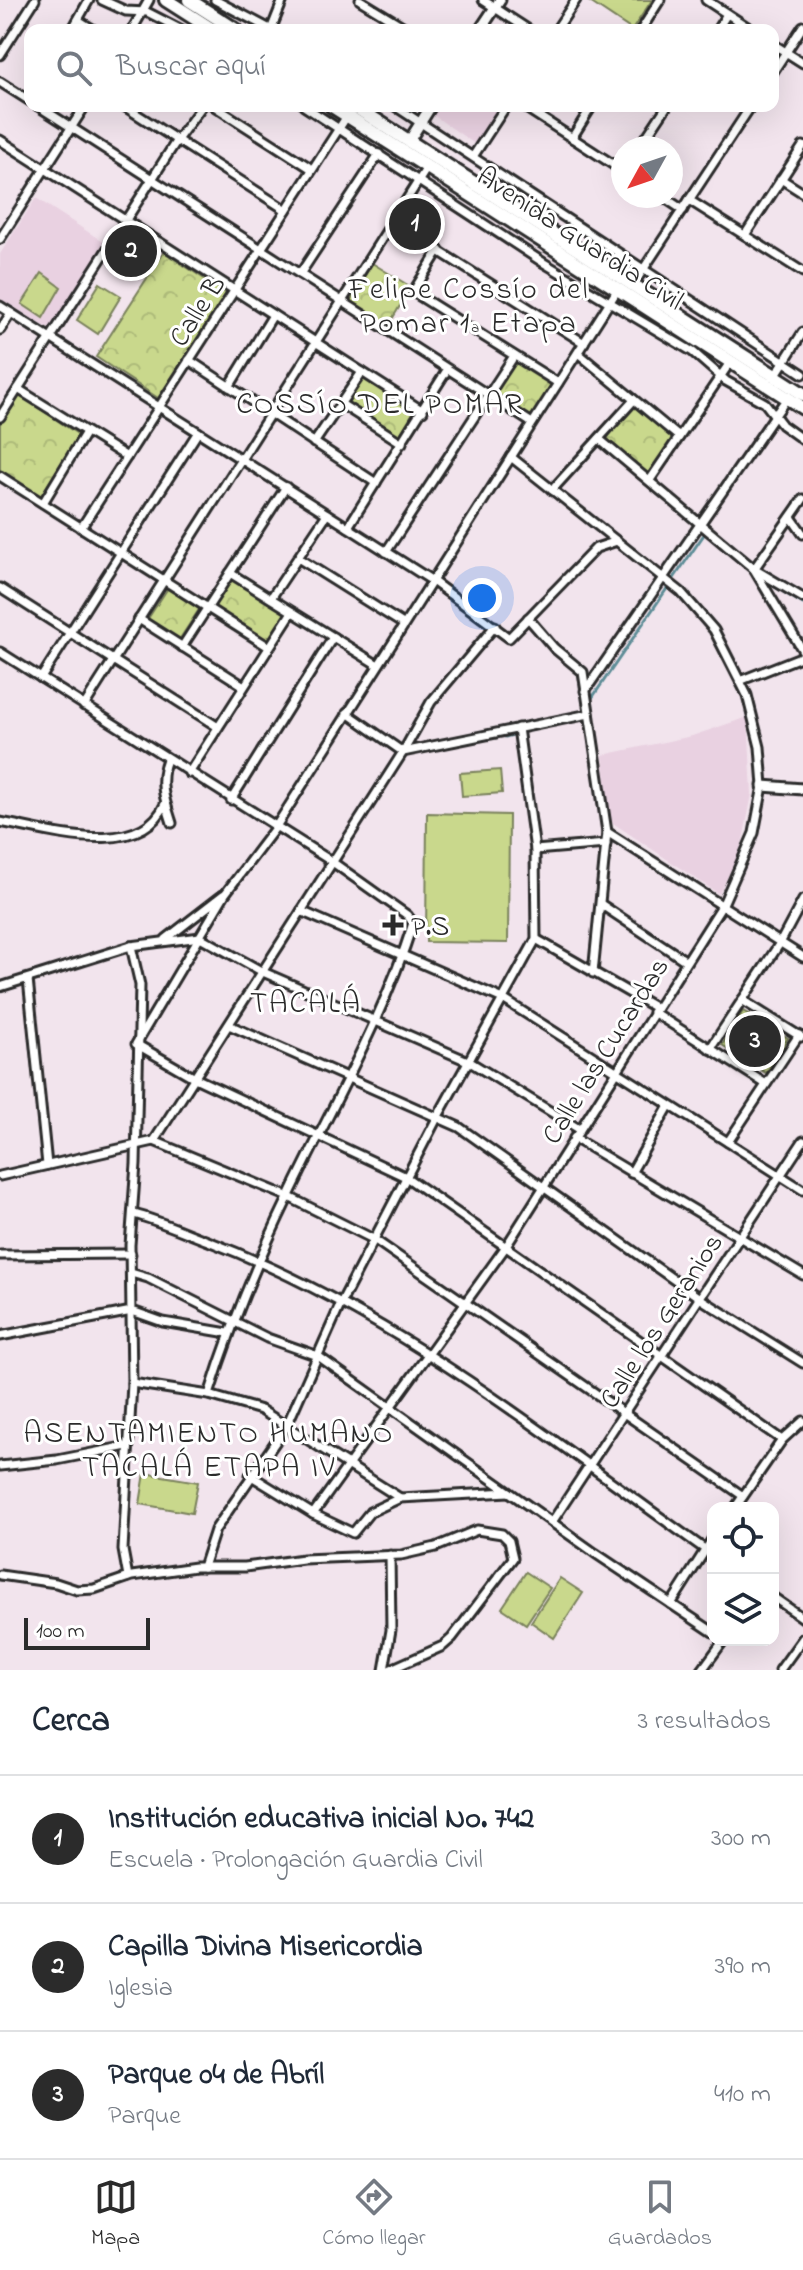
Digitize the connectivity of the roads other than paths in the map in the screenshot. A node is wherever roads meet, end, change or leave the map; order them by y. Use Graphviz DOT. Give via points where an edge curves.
graph roads {
  1 [pos="35,0"];
  2 [pos="89,0"];
  3 [pos="102,0"];
  4 [pos="149,0"];
  5 [pos="166,0"];
  6 [pos="189,0"];
  7 [pos="215,0"];
  8 [pos="283,0"];
  9 [pos="360,0"];
  10 [pos="483,0"];
  11 [pos="576,0"];
  12 [pos="660,0"];
  13 [pos="706,0"];
  14 [pos="497,4"];
  15 [pos="143,11"];
  16 [pos="727,14"];
  17 [pos="78,20"];
  18 [pos="76,24"];
  19 [pos="84,24"];
  20 [pos="135,24"];
  21 [pos="170,24"];
  22 [pos="204,24"];
  23 [pos="227,24"];
  24 [pos="261,24"];
  25 [pos="274,24"];
  26 [pos="399,24"];
  27 [pos="484,24"];
  28 [pos="522,24"];
  29 [pos="560,24"];
  30 [pos="645,24"];
  31 [pos="721,24"];
  32 [pos="743,24"];
  33 [pos="803,26"];
  34 [pos="779,48"];
  35 [pos="786,52"];
  36 [pos="0,55"];
  37 [pos="779,63"];
  38 [pos="803,63"];
  39 [pos="0,82"];
  40 [pos="24,95"];
  41 [pos="47,112"];
  42 [pos="81,112"];
  43 [pos="133,112"];
  44 [pos="198,112"];
  45 [pos="223,112"];
  46 [pos="314,112"];
  47 [pos="350,112"];
  48 [pos="353,112"];
  49 [pos="353,112"];
  50 [pos="405,112"];
  51 [pos="427,112"];
  52 [pos="502,112"];
  53 [pos="532,112"];
  54 [pos="588,112"];
  55 [pos="663,112"];
  56 [pos="747,112"];
  57 [pos="421,122"];
  58 [pos="71,127"];
  59 [pos="339,128"];
  60 [pos="647,136"];
  61 [pos="572,138"];
  62 [pos="0,140"];
  63 [pos="177,140"];
  64 [pos="409,141"];
  65 [pos="803,146"];
  66 [pos="379,154"];
  67 [pos="474,155"];
  68 [pos="430,162"];
  69 [pos="611,163"];
  70 [pos="45,168"];
  71 [pos="312,169"];
  72 [pos="152,179"];
  73 [pos="781,179"];
  74 [pos="419,180"];
  75 [pos="803,193"];
  76 [pos="689,200"];
  77 [pos="680,208"];
  78 [pos="286,210"];
  79 [pos="683,210"];
  80 [pos="126,220"];
  81 [pos="393,222"];
  82 [pos="745,235"];
  83 [pos="0,239"];
  84 [pos="262,249"];
  85 [pos="439,250"];
  86 [pos="643,270"];
  87 [pos="803,272"];
  88 [pos="300,274"];
  89 [pos="633,285"];
  90 [pos="618,289"];
  91 [pos="235,290"];
  92 [pos="344,302"];
  93 [pos="609,302"];
  94 [pos="0,306"];
  95 [pos="11,313"];
  96 [pos="273,315"];
  97 [pos="0,330"];
  98 [pos="803,332"];
  99 [pos="51,338"];
  100 [pos="317,343"];
  101 [pos="584,343"];
  102 [pos="578,353"];
  103 [pos="514,356"];
  104 [pos="189,360"];
  105 [pos="731,361"];
  106 [pos="784,361"];
  107 [pos="447,370"];
  108 [pos="362,372"];
  109 [pos="803,374"];
  110 [pos="720,376"];
  111 [pos="775,376"];
  112 [pos="558,383"];
  113 [pos="229,387"];
  114 [pos="18,389"];
  115 [pos="803,394"];
  116 [pos="489,397"];
  117 [pos="787,398"];
  118 [pos="634,400"];
  119 [pos="341,404"];
  120 [pos="159,407"];
  121 [pos="803,408"];
  122 [pos="423,411"];
  123 [pos="270,414"];
  124 [pos="0,417"];
  125 [pos="775,417"];
  126 [pos="532,423"];
  127 [pos="86,432"];
  128 [pos="198,432"];
  129 [pos="679,437"];
  130 [pos="599,439"];
  131 [pos="803,440"];
  132 [pos="314,443"];
  133 [pos="402,443"];
  134 [pos="127,457"];
  135 [pos="511,457"];
  136 [pos="241,459"];
  137 [pos="0,476"];
  138 [pos="650,480"];
  139 [pos="376,483"];
  140 [pos="286,487"];
  141 [pos="552,490"];
  142 [pos="803,499"];
  143 [pos="43,503"];
  144 [pos="327,514"];
  145 [pos="791,517"];
  146 [pos="703,525"];
  147 [pos="348,527"];
  148 [pos="81,528"];
  149 [pos="803,534"];
  150 [pos="617,541"];
  151 [pos="386,552"];
  152 [pos="121,553"];
  153 [pos="298,558"];
  154 [pos="754,569"];
  155 [pos="230,573"];
  156 [pos="665,579"];
  157 [pos="164,580"];
  158 [pos="431,580"];
  159 [pos="0,588"];
  160 [pos="271,598"];
  161 [pos="803,598"];
  162 [pos="208,607"];
  163 [pos="292,612"];
  164 [pos="528,618"];
  165 [pos="139,619"];
  166 [pos="403,624"];
  167 [pos="495,626"];
  168 [pos="69,633"];
  169 [pos="333,637"];
  170 [pos="182,647"];
  171 [pos="269,647"];
  172 [pos="0,652"];
  173 [pos="803,654"];
  174 [pos="112,661"];
  175 [pos="378,665"];
  176 [pos="41,678"];
  177 [pos="742,680"];
  178 [pos="244,686"];
  179 [pos="585,691"];
  180 [pos="84,706"];
  181 [pos="347,713"];
  182 [pos="589,714"];
  183 [pos="218,727"];
  184 [pos="518,728"];
  185 [pos="403,752"];
  186 [pos="167,759"];
  187 [pos="189,773"];
  188 [pos="763,786"];
  189 [pos="803,789"];
  190 [pos="231,800"];
  191 [pos="165,804"];
  192 [pos="0,822"];
  193 [pos="172,823"];
  194 [pos="275,828"];
  195 [pos="607,832"];
  196 [pos="606,844"];
  197 [pos="535,850"];
  198 [pos="331,861"];
  199 [pos="225,894"];
  200 [pos="803,900"];
  201 [pos="723,904"];
  202 [pos="602,905"];
  203 [pos="301,911"];
  204 [pos="200,937"];
  205 [pos="536,939"];
  206 [pos="164,940"];
  207 [pos="780,943"];
  208 [pos="131,946"];
  209 [pos="403,954"];
  210 [pos="803,957"];
  211 [pos="686,961"];
  212 [pos="263,972"];
  213 [pos="593,973"];
  214 [pos="28,979"];
  215 [pos="0,987"];
  216 [pos="503,999"];
  217 [pos="742,1000"];
  218 [pos="654,1010"];
  219 [pos="374,1020"];
  220 [pos="229,1025"];
  221 [pos="801,1037"];
  222 [pos="136,1044"];
  223 [pos="710,1049"];
  224 [pos="470,1062"];
  225 [pos="616,1070"];
  226 [pos="195,1078"];
  227 [pos="351,1079"];
  228 [pos="766,1084"];
  229 [pos="669,1106"];
  230 [pos="437,1118"];
  231 [pos="579,1129"];
  232 [pos="320,1137"];
  233 [pos="574,1138"];
  234 [pos="154,1141"];
  235 [pos="803,1141"];
  236 [pos="728,1142"];
  237 [pos="135,1144"];
  238 [pos="47,1165"];
  239 [pos="631,1173"];
  240 [pos="0,1176"];
  241 [pos="780,1176"];
  242 [pos="406,1177"];
  243 [pos="543,1190"];
  244 [pos="803,1190"];
  245 [pos="289,1197"];
  246 [pos="134,1214"];
  247 [pos="739,1237"];
  248 [pos="375,1240"];
  249 [pos="507,1245"];
  250 [pos="131,1254"];
  251 [pos="0,1255"];
  252 [pos="261,1261"];
  253 [pos="131,1273"];
  254 [pos="803,1275"];
  255 [pos="701,1299"];
  256 [pos="466,1300"];
  257 [pos="342,1301"];
  258 [pos="132,1311"];
  259 [pos="233,1322"];
  260 [pos="228,1333"];
  261 [pos="0,1336"];
  262 [pos="427,1353"];
  263 [pos="318,1356"];
  264 [pos="662,1357"];
  265 [pos="803,1363"];
  266 [pos="132,1383"];
  267 [pos="209,1395"];
  268 [pos="388,1406"];
  269 [pos="626,1412"];
  270 [pos="803,1421"];
  271 [pos="287,1425"];
  272 [pos="782,1440"];
  273 [pos="127,1446"];
  274 [pos="348,1462"];
  275 [pos="0,1466"];
  276 [pos="589,1467"];
  277 [pos="250,1475"];
  278 [pos="509,1492"];
  279 [pos="743,1496"];
  280 [pos="400,1498"];
  281 [pos="739,1502"];
  282 [pos="313,1514"];
  283 [pos="552,1522"];
  284 [pos="707,1546"];
  285 [pos="705,1549"];
  286 [pos="390,1555"];
  287 [pos="203,1567"];
  288 [pos="0,1575"];
  289 [pos="128,1577"];
  290 [pos="779,1601"];
  291 [pos="671,1604"];
  292 [pos="803,1618"];
  293 [pos="707,1628"];
  294 [pos="803,1638"];
  295 [pos="720,1646"];
  296 [pos="386,1670"];
  297 [pos="702,1670"];
  298 [pos="780,1670"];
  1 -- 36 [label="street"];
  2 -- 17 [label="street"];
  3 -- 15 [label="street"];
  4 -- 15 [label="street"];
  5 -- 22 [label="highway"];
  6 -- 23 [label="highway"];
  7 -- 24 [label="street"];
  8 -- 25 [label="street"];
  9 -- 26 [label="street"];
  10 -- 14 [label="street"];
  11 -- 29 [label="street"];
  12 -- 30 [label="street"];
  13 -- 16 [label="street"];
  14 -- 27 [label="street"];
  14 -- 28 [label="street"];
  15 -- 20 [label="street"];
  15 -- 21 [label="street"];
  16 -- 31 [label="street"];
  16 -- 32 [label="street"];
  17 -- 18 [label="street"];
  17 -- 19 [label="street"];
  33 -- 35 [label="street"];
  34 -- 35 [label="street"];
  35 -- 37 [label="street"];
  35 -- 38 [label="street"];
  39 -- 40 [label="street"];
  41 -- 58 [label="street"];
  42 -- 58 [label="street"];
  43 -- 63 [label="street"];
  44 -- 63 [label="street"];
  45 -- 71 [label="street"];
  46 -- 59 [label="street"];
  47 -- 59 [label="street, Calle B"];
  48 -- 64 [label="highway, Avenida Guardia Civil"];
  49 -- 68 [label="highway, Avenida Guardia Civil"];
  50 -- 57 [label="street"];
  51 -- 57 [label="street"];
  52 -- 67 [label="street"];
  53 -- 61 [label="street"];
  54 -- 61 [label="street"];
  55 -- 60 [label="street"];
  56 -- 76 [label="street"];
  57 -- 64 [label="street"];
  57 -- 67 [label="street"];
  58 -- 70 [label="street"];
  58 -- 72 [label="street"];
  59 -- 66 [label="street"];
  59 -- 71 [label="street, Calle B"];
  61 -- 69 [label="street"];
  62 -- 70 [label="street"];
  63 -- 72 [label="street"];
  63 -- 78 [label="street"];
  64 -- 68 [label="highway, Avenida Guardia Civil"];
  65 -- 73 [label="street"];
  66 -- 74 [label="street"];
  66 -- 88 [label="street"];
  67 -- 86 [label="street"];
  68 -- 74 [label="street"];
  68 -- 89 [label="highway, Avenida Guardia Civil"];
  68 -- 90 [label="highway, Avenida Guardia Civil"];
  70 -- 80 [label="street"];
  70 -- 83 [label="street"];
  71 -- 78 [label="street, Calle B"];
  72 -- 80 [label="street"];
  72 -- 84 [label="street"];
  73 -- 75 [label="street"];
  73 -- 82 [label="street"];
  74 -- 81 [label="street"];
  74 -- 93 [label="street"];
  76 -- 79 [label="street"];
  76 -- 82 [label="street"];
  77 -- 79 [label="street"];
  78 -- 84 [label="street, Calle B"];
  79 -- 86 [label="street"];
  80 -- 91 [label="street"];
  80 -- 99 [label="street"];
  81 -- 85 [label="street"];
  81 -- 92 [label="street"];
  82 -- 87 [label="street"];
  84 -- 88 [label="street"];
  84 -- 91 [label="street, Calle B"];
  85 -- 101 [label="street"];
  85 -- 103 [label="street" via="413,292"];
  86 -- 89 [label="street"];
  86 -- 106 [label="street"];
  88 -- 92 [label="street"];
  89 -- 111 [label="highway, Avenida Guardia Civil"];
  90 -- 93 [label="street"];
  90 -- 105 [label="highway, Avenida Guardia Civil"];
  91 -- 96 [label="street"];
  91 -- 104 [label="street, Calle B"];
  92 -- 100 [label="street"];
  92 -- 107 [label="street"];
  93 -- 101 [label="street"];
  93 -- 110 [label="street" via="693,352"];
  94 -- 95 [label="street"];
  95 -- 97 [label="street"];
  95 -- 99 [label="street"];
  96 -- 100 [label="street"];
  96 -- 113 [label="street"];
  98 -- 106 [label="street"];
  99 -- 114 [label="street"];
  99 -- 120 [label="street"];
  100 -- 108 [label="street"];
  100 -- 123 [label="street"];
  101 -- 102 [label="street"];
  102 -- 112 [label="street"];
  102 -- 118 [label="street"];
  103 -- 112 [label="street"];
  103 -- 116 [label="street"];
  104 -- 113 [label="street"];
  104 -- 120 [label="street, Calle B"];
  105 -- 110 [label="street"];
  105 -- 117 [label="highway, Avenida Guardia Civil"];
  106 -- 109 [label="street"];
  106 -- 111 [label="street"];
  107 -- 116 [label="street"];
  107 -- 122 [label="street"];
  108 -- 119 [label="street"];
  108 -- 122 [label="street"];
  110 -- 125 [label="street" via="765,403"];
  110 -- 129 [label="street"];
  111 -- 115 [label="highway, Avenida Guardia Civil"];
  112 -- 126 [label="street"];
  113 -- 123 [label="street"];
  114 -- 124 [label="street"];
  114 -- 127 [label="street"];
  116 -- 126 [label="street"];
  116 -- 151 [label="street"];
  117 -- 121 [label="highway, Avenida Guardia Civil"];
  117 -- 125 [label="street"];
  118 -- 129 [label="street"];
  118 -- 130 [label="street"];
  119 -- 132 [label="street"];
  119 -- 133 [label="street"];
  120 -- 128 [label="street"];
  120 -- 134 [label="street, Calle B"];
  122 -- 133 [label="street"];
  123 -- 132 [label="street"];
  123 -- 136 [label="street"];
  125 -- 131 [label="street"];
  125 -- 146 [label="street"];
  126 -- 135 [label="street"];
  127 -- 134 [label="street"];
  127 -- 143 [label="street"];
  128 -- 136 [label="street"];
  128 -- 152 [label="street"];
  129 -- 138 [label="street"];
  130 -- 138 [label="street"];
  130 -- 141 [label="street"];
  132 -- 139 [label="street"];
  133 -- 139 [label="street"];
  134 -- 148 [label="street, Calle B"];
  135 -- 141 [label="street"];
  135 -- 158 [label="street"];
  136 -- 140 [label="street"];
  136 -- 157 [label="street"];
  137 -- 143 [label="street"];
  138 -- 146 [label="street"];
  139 -- 147 [label="street"];
  140 -- 144 [label="street"];
  140 -- 155 [label="street"];
  141 -- 150 [label="street"];
  142 -- 145 [label="street"];
  143 -- 148 [label="street"];
  144 -- 147 [label="street"];
  144 -- 153 [label="street"];
  145 -- 149 [label="street"];
  145 -- 154 [label="street"];
  146 -- 154 [label="street"];
  146 -- 156 [label="street"];
  147 -- 151 [label="street"];
  148 -- 152 [label="street"];
  150 -- 156 [label="street"];
  150 -- 164 [label="street" via="596,548"];
  151 -- 158 [label="street"];
  152 -- 157 [label="street"];
  152 -- 168 [label="street"];
  153 -- 160 [label="street"];
  153 -- 166 [label="street"];
  154 -- 161 [label="street"];
  154 -- 173 [label="street"];
  155 -- 160 [label="street"];
  155 -- 162 [label="street"];
  156 -- 177 [label="street, Calle las Cucardas" via="714,630"];
  156 -- 179 [label="street"];
  157 -- 162 [label="street"];
  157 -- 165 [label="street"];
  158 -- 166 [label="street"];
  158 -- 167 [label="street"];
  159 -- 168 [label="street"];
  160 -- 163 [label="street"];
  162 -- 170 [label="street"];
  162 -- 171 [label="street"];
  163 -- 169 [label="street"];
  163 -- 171 [label="street"];
  164 -- 167 [label="street" via="509,638"];
  164 -- 179 [label="street" via="583,672"];
  165 -- 170 [label="street"];
  165 -- 174 [label="street"];
  166 -- 175 [label="street"];
  167 -- 185 [label="street" via="431,702"];
  168 -- 174 [label="street"];
  168 -- 176 [label="street"];
  169 -- 175 [label="street"];
  169 -- 190 [label="street"];
  170 -- 178 [label="street"];
  171 -- 178 [label="street"];
  172 -- 176 [label="street"];
  173 -- 177 [label="street"];
  174 -- 180 [label="street"];
  174 -- 183 [label="street"];
  175 -- 181 [label="street"];
  176 -- 180 [label="street"];
  177 -- 188 [label="street, Calle las Cucardas" via="760,747"];
  178 -- 183 [label="street"];
  179 -- 182 [label="street"];
  180 -- 186 [label="street"];
  181 -- 185 [label="street"];
  181 -- 194 [label="street"];
  182 -- 184 [label="street"];
  182 -- 195 [label="street"];
  183 -- 187 [label="street"];
  184 -- 185 [label="street"];
  184 -- 197 [label="street"];
  185 -- 198 [label="street"];
  186 -- 187 [label="street"];
  186 -- 191 [label="street"];
  187 -- 190 [label="street"];
  188 -- 189 [label="street"];
  188 -- 201 [label="street, Calle las Cucardas" via="754,833"];
  190 -- 194 [label="street"];
  191 -- 192 [label="street" via="152,825 134,833 63,837"];
  191 -- 193 [label="street"];
  194 -- 198 [label="street"];
  194 -- 199 [label="street"];
  195 -- 196 [label="street"];
  195 -- 201 [label="street"];
  196 -- 197 [label="street"];
  196 -- 202 [label="street"];
  197 -- 205 [label="street"];
  198 -- 203 [label="street"];
  198 -- 209 [label="street" via="410,919"];
  199 -- 204 [label="street"];
  199 -- 206 [label="street"];
  200 -- 207 [label="street"];
  201 -- 207 [label="street"];
  201 -- 211 [label="street, Calle las Cucardas"];
  202 -- 211 [label="street"];
  202 -- 213 [label="street"];
  203 -- 209 [label="street"];
  203 -- 212 [label="street"];
  204 -- 206 [label="street"];
  204 -- 212 [label="street"];
  204 -- 222 [label="street"];
  205 -- 213 [label="street"];
  205 -- 216 [label="street"];
  206 -- 208 [label="street"];
  207 -- 210 [label="street"];
  207 -- 217 [label="street"];
  208 -- 214 [label="street"];
  208 -- 222 [label="street" via="140,985"];
  209 -- 216 [label="street"];
  209 -- 219 [label="street"];
  211 -- 218 [label="street, Calle las Cucardas"];
  212 -- 219 [label="street"];
  212 -- 220 [label="street"];
  213 -- 218 [label="street"];
  214 -- 215 [label="street"];
  214 -- 238 [label="street"];
  216 -- 224 [label="street"];
  216 -- 225 [label="street"];
  217 -- 221 [label="street"];
  217 -- 223 [label="street"];
  218 -- 223 [label="street"];
  218 -- 225 [label="street, Calle las Cucardas"];
  219 -- 224 [label="street"];
  219 -- 227 [label="street"];
  220 -- 226 [label="street"];
  220 -- 227 [label="street"];
  221 -- 228 [label="street"];
  222 -- 226 [label="street"];
  222 -- 237 [label="street"];
  223 -- 228 [label="street"];
  224 -- 230 [label="street"];
  224 -- 231 [label="street"];
  225 -- 229 [label="street"];
  225 -- 231 [label="street, Calle las Cucardas"];
  226 -- 232 [label="street"];
  226 -- 234 [label="street"];
  227 -- 230 [label="street"];
  227 -- 232 [label="street"];
  228 -- 236 [label="street"];
  229 -- 236 [label="street"];
  229 -- 239 [label="street"];
  230 -- 242 [label="street"];
  230 -- 243 [label="street" via="459,1127"];
  231 -- 233 [label="street, Calle las Cucardas"];
  232 -- 242 [label="street"];
  232 -- 245 [label="street"];
  233 -- 239 [label="street"];
  233 -- 243 [label="street, Calle las Cucardas"];
  234 -- 237 [label="street"];
  234 -- 245 [label="street"];
  235 -- 241 [label="street, Calle los Geranios"];
  236 -- 241 [label="street"];
  237 -- 238 [label="street"];
  237 -- 246 [label="street"];
  238 -- 240 [label="street"];
  239 -- 247 [label="street"];
  241 -- 244 [label="street"];
  241 -- 247 [label="street, Calle los Geranios"];
  242 -- 248 [label="street"];
  242 -- 249 [label="street"];
  243 -- 249 [label="street, Calle las Cucardas"];
  243 -- 255 [label="street"];
  245 -- 248 [label="street"];
  245 -- 252 [label="street"];
  246 -- 250 [label="street"];
  246 -- 252 [label="street"];
  247 -- 254 [label="street"];
  247 -- 255 [label="street, Calle los Geranios"];
  248 -- 256 [label="street"];
  248 -- 257 [label="street"];
  249 -- 256 [label="street, Calle las Cucardas"];
  249 -- 264 [label="street"];
  250 -- 251 [label="street"];
  250 -- 253 [label="street"];
  252 -- 257 [label="street"];
  252 -- 259 [label="street"];
  253 -- 258 [label="street"];
  253 -- 259 [label="street"];
  255 -- 264 [label="street, Calle los Geranios"];
  255 -- 265 [label="street"];
  256 -- 262 [label="street, Calle las Cucardas"];
  256 -- 269 [label="street"];
  257 -- 262 [label="street"];
  257 -- 263 [label="street"];
  258 -- 260 [label="street"];
  258 -- 261 [label="street"];
  258 -- 266 [label="street"];
  259 -- 260 [label="street"];
  259 -- 263 [label="street"];
  260 -- 267 [label="street"];
  262 -- 268 [label="street, Calle las Cucardas"];
  262 -- 276 [label="street"];
  263 -- 268 [label="street"];
  263 -- 271 [label="street"];
  264 -- 269 [label="street, Calle los Geranios"];
  264 -- 272 [label="street"];
  266 -- 267 [label="street"];
  266 -- 273 [label="street"];
  267 -- 271 [label="street" via="261,1410"];
  268 -- 274 [label="street, Calle las Cucardas"];
  268 -- 278 [label="street"];
  269 -- 276 [label="street, Calle los Geranios"];
  269 -- 279 [label="street"];
  270 -- 272 [label="street"];
  271 -- 274 [label="street"];
  271 -- 277 [label="street"];
  272 -- 279 [label="street"];
  273 -- 275 [label="street"];
  273 -- 289 [label="street" via="123,1550"];
  274 -- 280 [label="street"];
  274 -- 282 [label="street, Calle las Cucardas"];
  276 -- 283 [label="street, Calle los Geranios"];
  276 -- 285 [label="street"];
  277 -- 282 [label="street"];
  277 -- 287 [label="street" via="215,1530"];
  278 -- 280 [label="street"];
  278 -- 283 [label="street"];
  279 -- 281 [label="street"];
  280 -- 282 [label="street" via="370,1512 353,1533"];
  283 -- 291 [label="street"];
  284 -- 285 [label="street"];
  285 -- 291 [label="street"];
  286 -- 287 [label="street"];
  286 -- 296 [label="street"];
  286 -- 296 [label="street" via="436,1547 477,1530 502,1534 513,1551 494,1586 452,1638"];
  287 -- 289 [label="street"];
  288 -- 289 [label="street" via="77,1590"];
  290 -- 292 [label="street"];
  291 -- 293 [label="street"];
  294 -- 298 [label="street"];
  295 -- 297 [label="street"];
}
